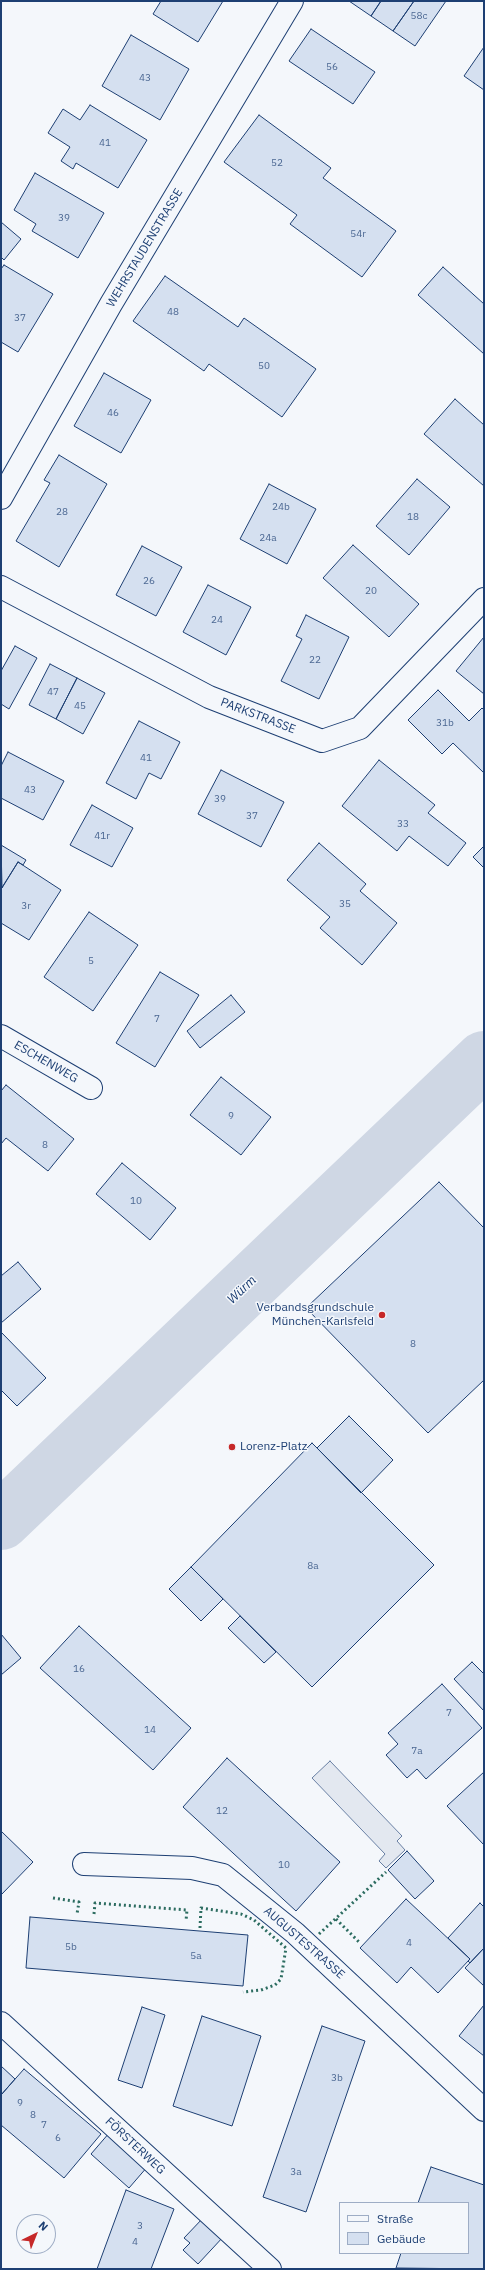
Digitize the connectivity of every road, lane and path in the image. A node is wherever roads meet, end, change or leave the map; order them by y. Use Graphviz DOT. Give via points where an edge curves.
graph roads {
  1 [pos="292,1"];
  2 [pos="1,498"];
  3 [pos="1,587"];
  4 [pos="484,599"];
  5 [pos="1,1036"];
  6 [pos="91,1088"];
  7 [pos="84,1864"];
  8 [pos="1,2023"];
  9 [pos="484,2110"];
  10 [pos="270,2269"];
  1 -- 2 [label="street, WEHRSTAUDENSTRASSE" via="111,304"];
  3 -- 4 [label="street, PARKSTRASSE" via="209,697 322,741 360,728"];
  5 -- 6 [label="street, ESCHENWEG"];
  7 -- 9 [label="street, AUGUSTESTRASSE" via="192,1868 223,1875 295,1932"];
  8 -- 10 [label="street, FÖRSTERWEG"];
}
